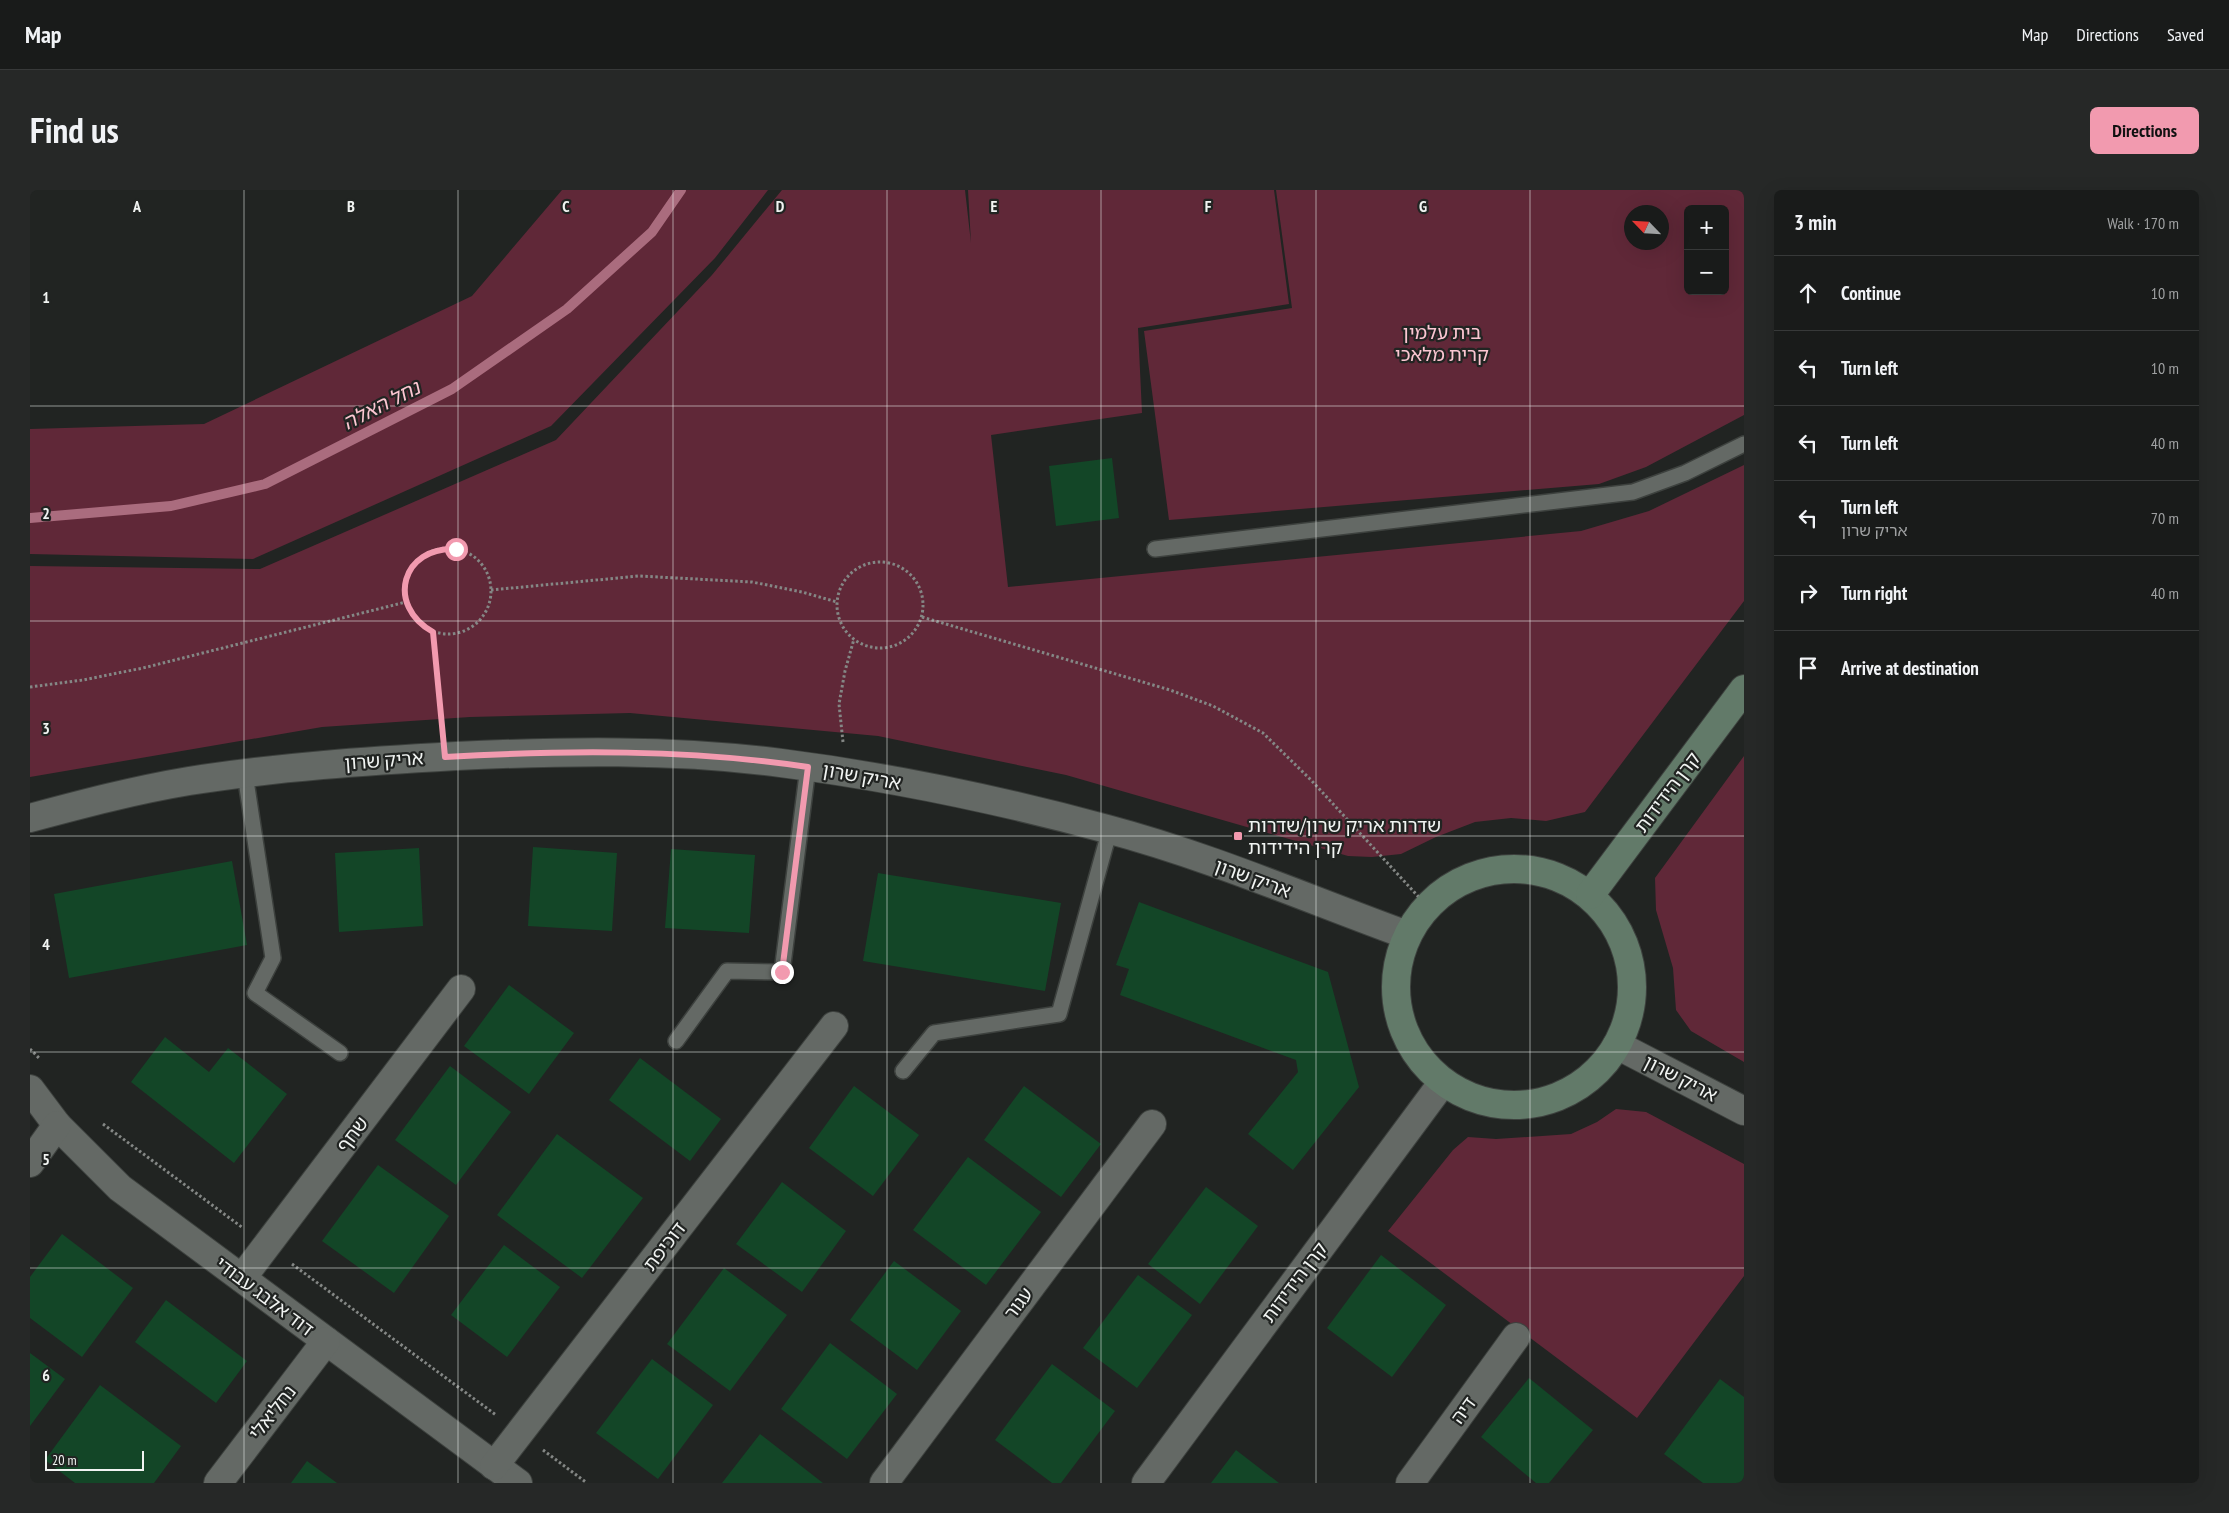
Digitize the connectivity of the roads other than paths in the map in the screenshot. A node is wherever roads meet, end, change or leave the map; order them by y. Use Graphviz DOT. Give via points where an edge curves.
graph roads {
  1 [pos="1744,444"];
  2 [pos="1155,549"];
  3 [pos="1744,688"];
  4 [pos="808,767"];
  5 [pos="245,774"];
  6 [pos="30,818"];
  7 [pos="1110,829"];
  8 [pos="1590,895"];
  9 [pos="1407,935"];
  10 [pos="461,989"];
  11 [pos="834,1026"];
  12 [pos="676,1041"];
  13 [pos="1617,1045"];
  14 [pos="340,1053"];
  15 [pos="903,1071"];
  16 [pos="1443,1082"];
  17 [pos="30,1089"];
  18 [pos="1744,1111"];
  19 [pos="1152,1124"];
  20 [pos="58,1125"];
  21 [pos="30,1163"];
  22 [pos="242,1278"];
  23 [pos="1516,1338"];
  24 [pos="326,1341"];
  25 [pos="494,1466"];
  26 [pos="218,1483"];
  27 [pos="518,1483"];
  28 [pos="884,1483"];
  29 [pos="1146,1483"];
  30 [pos="1410,1483"];
  1 -- 2 [label="lane" via="1685,473 1633,492"];
  3 -- 8 [label="street, קרן הידידות"];
  4 -- 5 [label="street, אריק שרון" via="687,756 548,751 336,764"];
  4 -- 7 [label="street, אריק שרון" via="998,801"];
  4 -- 12 [label="lane" via="782,972 727,971"];
  5 -- 6 [label="street, אריק שרון" via="178,783"];
  5 -- 14 [label="lane" via="273,958 255,993"];
  7 -- 9 [label="street, אריק שרון" via="1180,851"];
  7 -- 15 [label="lane" via="1058,1014 934,1033"];
  8 -- 9 [label="street" via="1559,877 1524,868 1488,871 1455,884 1428,906"];
  8 -- 13 [label="street" via="1616,926 1630,965 1631,1006"];
  9 -- 16 [label="street" via="1397,966 1396,999 1404,1030 1420,1059"];
  10 -- 22 [label="street, שחף"];
  11 -- 25 [label="street, דוכיפת"];
  13 -- 16 [label="street" via="1592,1076 1558,1097 1518,1106 1478,1100"];
  13 -- 18 [label="street, אריק שרון"];
  16 -- 29 [label="street, קרן הידידות"];
  17 -- 20 [label="street, דוד אלבג עבודי"];
  19 -- 28 [label="street, עגור"];
  20 -- 21 [label="street"];
  20 -- 22 [label="street, דוד אלבג עבודי" via="120,1188"];
  22 -- 24 [label="street, דוד אלבג עבודי"];
  23 -- 30 [label="street, דיה"];
  24 -- 25 [label="street, דוד אלבג עבודי"];
  24 -- 26 [label="street, נחליאלי"];
  25 -- 27 [label="street, דוד אלבג עבודי"];
}
